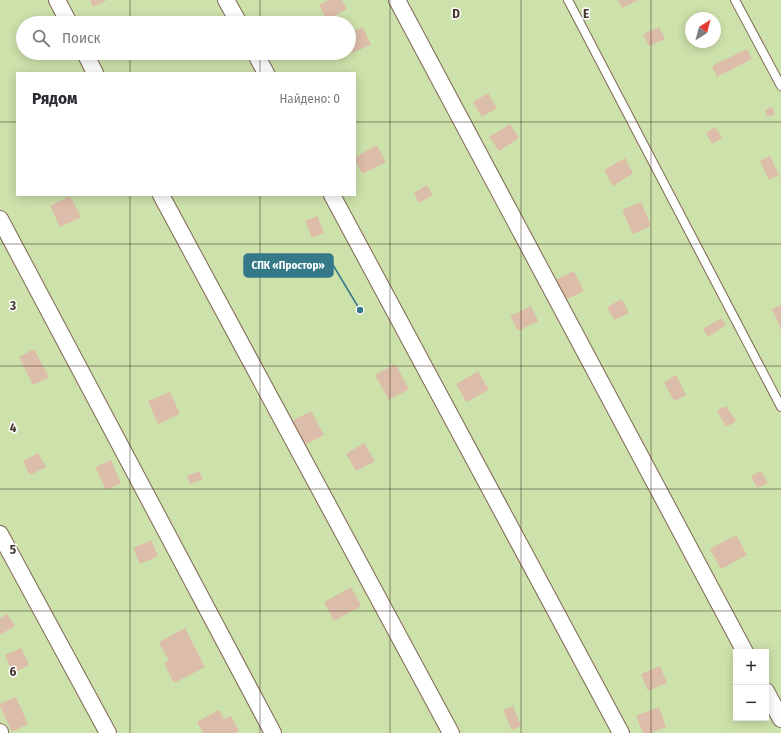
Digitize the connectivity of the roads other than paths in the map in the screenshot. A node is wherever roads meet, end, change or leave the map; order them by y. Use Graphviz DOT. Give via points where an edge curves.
graph roads {
  1 [pos="57,0"];
  2 [pos="226,0"];
  3 [pos="397,0"];
  4 [pos="568,0"];
  5 [pos="735,0"];
  6 [pos="65,16"];
  7 [pos="235,16"];
  8 [pos="88,60"];
  9 [pos="259,60"];
  10 [pos="94,72"];
  11 [pos="265,72"];
  12 [pos="781,86"];
  13 [pos="162,196"];
  14 [pos="333,196"];
  15 [pos="0,219"];
  16 [pos="781,407"];
  17 [pos="0,534"];
  18 [pos="743,649"];
  19 [pos="769,697"];
  20 [pos="781,719"];
  21 [pos="108,733"];
  22 [pos="274,733"];
  23 [pos="451,733"];
  24 [pos="621,733"];
  1 -- 6 [label="street"];
  2 -- 7 [label="street"];
  3 -- 18 [label="street"];
  4 -- 16 [label="lane"];
  5 -- 12 [label="lane"];
  8 -- 10 [label="street"];
  9 -- 11 [label="street"];
  13 -- 23 [label="street"];
  14 -- 24 [label="street"];
  15 -- 22 [label="street"];
  17 -- 21 [label="street"];
  19 -- 20 [label="street"];
}
